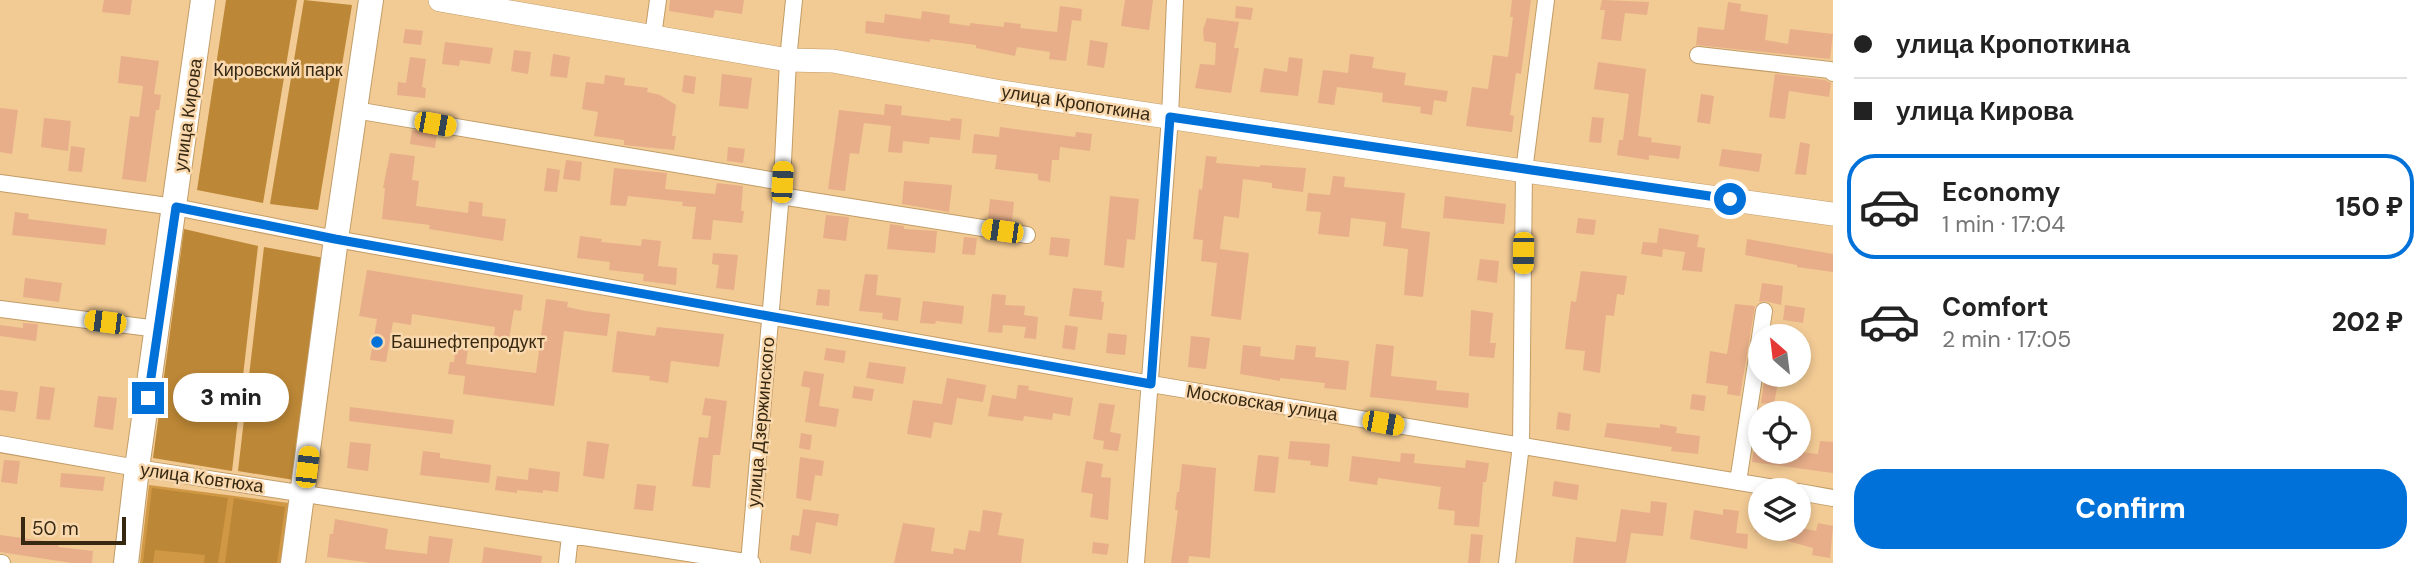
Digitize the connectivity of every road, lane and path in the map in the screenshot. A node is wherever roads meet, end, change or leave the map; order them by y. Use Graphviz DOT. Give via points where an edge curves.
graph roads {
  1 [pos="203,0"];
  2 [pos="371,0"];
  3 [pos="440,0"];
  4 [pos="658,0"];
  5 [pos="794,0"];
  6 [pos="1175,0"];
  7 [pos="1546,0"];
  8 [pos="653,36"];
  9 [pos="1698,55"];
  10 [pos="788,60"];
  11 [pos="1833,74"];
  12 [pos="355,110"];
  13 [pos="1170,117"];
  14 [pos="1524,171"];
  15 [pos="0,183"];
  16 [pos="781,189"];
  17 [pos="176,207"];
  18 [pos="1833,214"];
  19 [pos="1027,235"];
  20 [pos="335,239"];
  21 [pos="0,309"];
  22 [pos="1764,311"];
  23 [pos="770,316"];
  24 [pos="158,329"];
  25 [pos="1151,384"];
  26 [pos="0,444"];
  27 [pos="1521,445"];
  28 [pos="137,468"];
  29 [pos="1738,482"];
  30 [pos="1748,484"];
  31 [pos="304,492"];
  32 [pos="1811,494"];
  33 [pos="1833,498"];
  34 [pos="570,535"];
  35 [pos="126,563"];
  36 [pos="293,563"];
  37 [pos="567,563"];
  38 [pos="750,563"];
  39 [pos="1136,563"];
  40 [pos="1507,563"];
  1 -- 17 [label="main road, улица Кирова"];
  2 -- 12 [label="main road"];
  3 -- 8 [label="main road, улица Кропоткина"];
  4 -- 8 [label="street"];
  5 -- 10 [label="street, улица Дзержинского"];
  6 -- 13 [label="street"];
  7 -- 14 [label="street"];
  8 -- 10 [label="main road, улица Кропоткина"];
  9 -- 11 [label="street"];
  10 -- 13 [label="main road, улица Кропоткина" via="833,61"];
  10 -- 16 [label="street, улица Дзержинского"];
  12 -- 16 [label="street"];
  12 -- 20 [label="main road"];
  13 -- 14 [label="main road, улица Кропоткина"];
  13 -- 25 [label="street"];
  14 -- 18 [label="main road, улица Кропоткина"];
  14 -- 27 [label="street"];
  15 -- 17 [label="street, Московская улица"];
  16 -- 19 [label="street"];
  16 -- 23 [label="street, улица Дзержинского"];
  17 -- 20 [label="street, Московская улица"];
  17 -- 24 [label="main road, улица Кирова"];
  20 -- 23 [label="street, Московская улица"];
  20 -- 31 [label="main road"];
  21 -- 24 [label="street"];
  22 -- 29 [label="street"];
  23 -- 25 [label="street, Московская улица"];
  23 -- 38 [label="street, улица Дзержинского"];
  24 -- 28 [label="main road, улица Кирова"];
  25 -- 27 [label="street, Московская улица"];
  25 -- 39 [label="street"];
  26 -- 28 [label="street, улица Ковтюха"];
  27 -- 29 [label="street, Московская улица"];
  27 -- 40 [label="street"];
  28 -- 31 [label="street, улица Ковтюха"];
  28 -- 35 [label="main road, улица Кирова"];
  29 -- 30 [label="street, Московская улица"];
  31 -- 34 [label="street, улица Ковтюха"];
  31 -- 36 [label="main road"];
  32 -- 33 [label="street"];
  34 -- 37 [label="street"];
  34 -- 38 [label="street, улица Ковтюха"];
}
